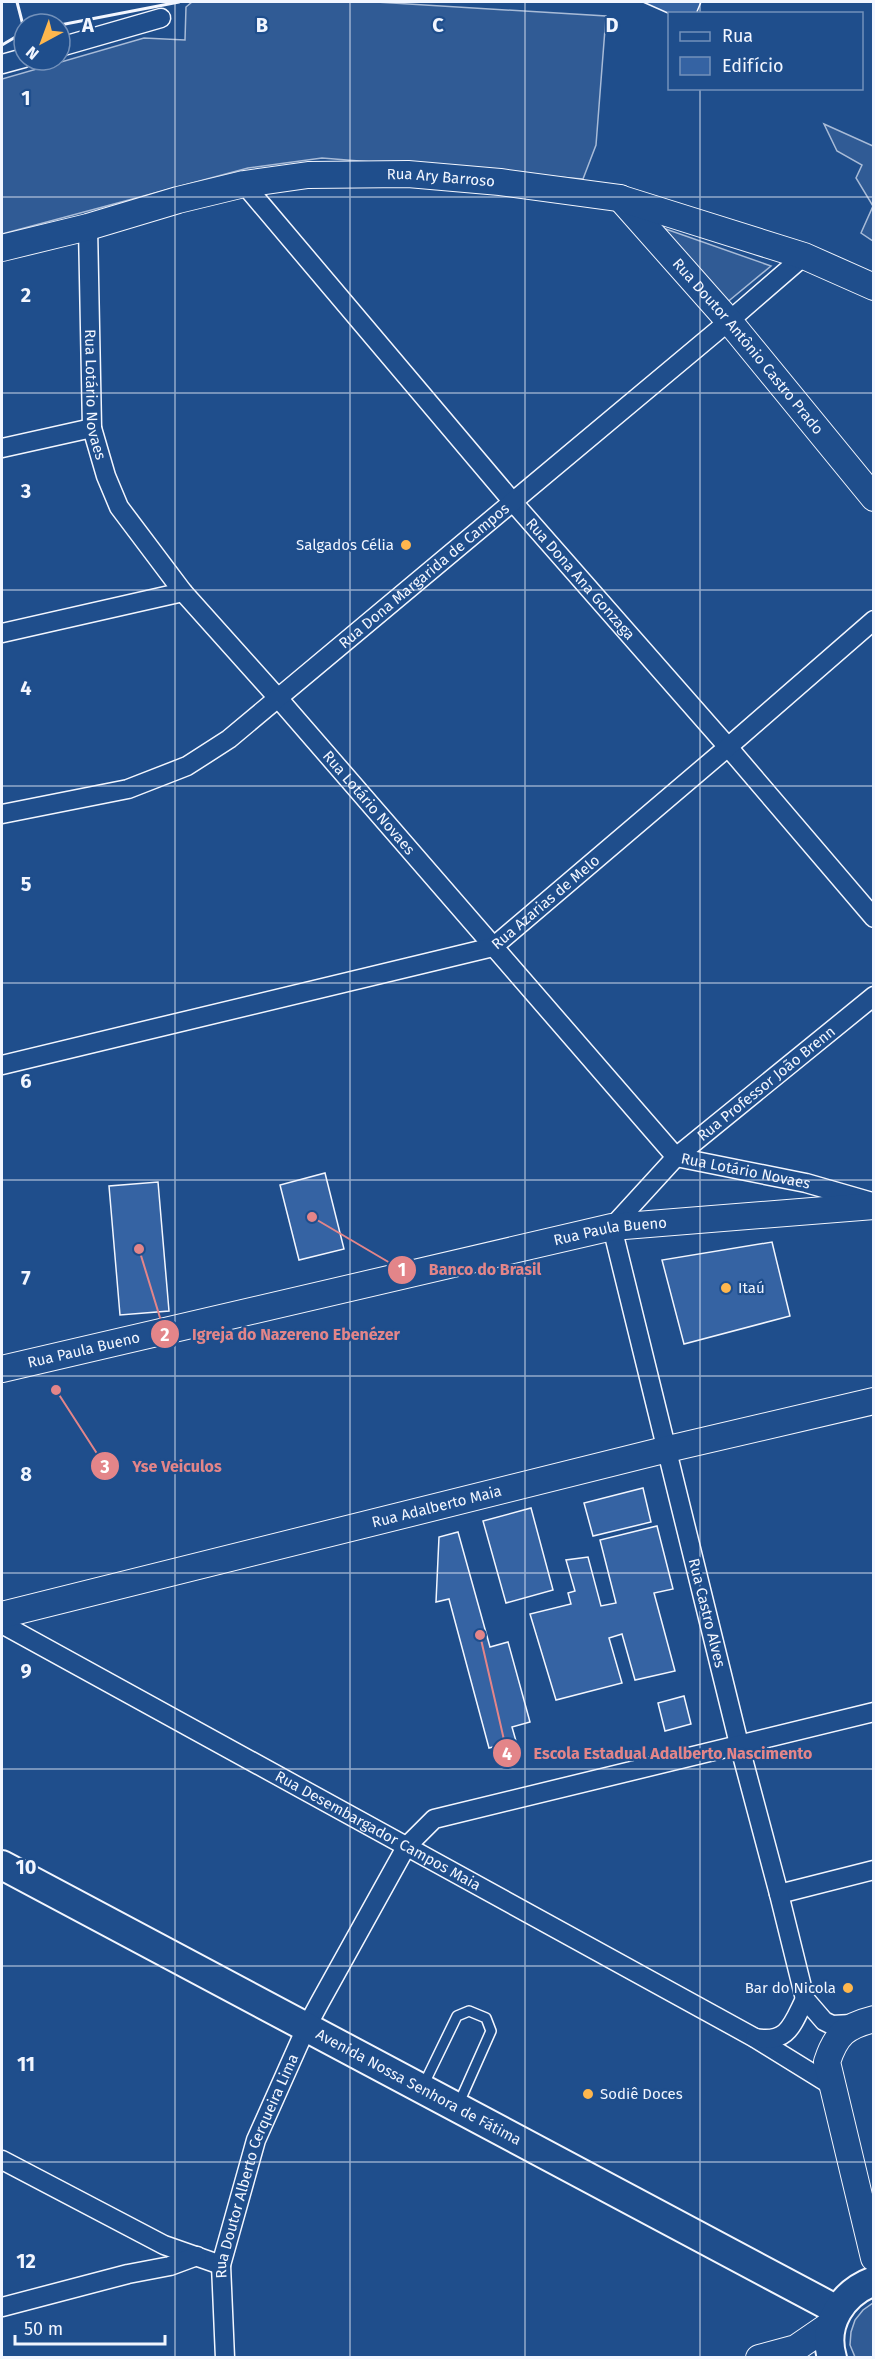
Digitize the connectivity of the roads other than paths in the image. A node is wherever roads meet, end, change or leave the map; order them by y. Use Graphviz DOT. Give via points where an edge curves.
graph roads {
  1 [pos="161,18"];
  2 [pos="72,44"];
  3 [pos="244,184"];
  4 [pos="620,198"];
  5 [pos="87,227"];
  6 [pos="2,248"];
  7 [pos="804,256"];
  8 [pos="873,287"];
  9 [pos="729,321"];
  10 [pos="92,428"];
  11 [pos="2,448"];
  12 [pos="873,498"];
  13 [pos="512,501"];
  14 [pos="183,592"];
  15 [pos="873,620"];
  16 [pos="2,633"];
  17 [pos="279,698"];
  18 [pos="728,747"];
  19 [pos="2,814"];
  20 [pos="873,918"];
  21 [pos="494,947"];
  22 [pos="873,996"];
  23 [pos="2,1065"];
  24 [pos="676,1157"];
  25 [pos="873,1204"];
  26 [pos="612,1227"];
  27 [pos="2,1370"];
  28 [pos="873,1401"];
  29 [pos="668,1449"];
  30 [pos="2,1615"];
  31 [pos="2,1624"];
  32 [pos="873,1712"];
  33 [pos="739,1744"];
  34 [pos="406,1847"];
  35 [pos="2,1865"];
  36 [pos="873,1870"];
  37 [pos="779,1894"];
  38 [pos="805,1999"];
  39 [pos="863,2022"];
  40 [pos="306,2028"];
  41 [pos="755,2038"];
  42 [pos="831,2085"];
  43 [pos="421,2089"];
  44 [pos="457,2108"];
  45 [pos="2,2160"];
  46 [pos="197,2256"];
  47 [pos="873,2258"];
  48 [pos="221,2265"];
  49 [pos="873,2281"];
  50 [pos="2,2307"];
  51 [pos="834,2317"];
  52 [pos="225,2358"];
  53 [pos="759,2358"];
  54 [pos="832,2358"];
  1 -- 2 [label="street"];
  3 -- 4 [label="main road, Rua Ary Barroso" via="308,175 408,174"];
  3 -- 5 [label="main road, Rua Ary Barroso"];
  3 -- 13 [label="street, Rua Dona Ana Gonzaga"];
  4 -- 7 [label="main road, Rua Ary Barroso"];
  4 -- 9 [label="main road, Rua Doutor Antônio Castro Prado"];
  5 -- 6 [label="main road, Rua Ary Barroso"];
  5 -- 10 [label="street, Rua Lotário Novaes"];
  7 -- 8 [label="main road, Rua Ary Barroso"];
  7 -- 9 [label="street, Rua Dona Margarida de Campos"];
  9 -- 12 [label="main road, Rua Doutor Antônio Castro Prado"];
  9 -- 13 [label="street, Rua Dona Margarida de Campos"];
  10 -- 11 [label="street"];
  10 -- 14 [label="street, Rua Lotário Novaes" via="119,507"];
  13 -- 17 [label="street, Rua Dona Margarida de Campos"];
  13 -- 18 [label="street, Rua Dona Ana Gonzaga"];
  14 -- 16 [label="street"];
  14 -- 17 [label="street, Rua Lotário Novaes"];
  15 -- 18 [label="street, Rua Azarias de Melo"];
  17 -- 19 [label="street, Rua Dona Margarida de Campos" via="229,739 187,766 128,789"];
  17 -- 21 [label="street, Rua Lotário Novaes"];
  18 -- 20 [label="street, Rua Dona Ana Gonzaga"];
  18 -- 21 [label="street, Rua Azarias de Melo"];
  21 -- 23 [label="street, Rua Azarias de Melo"];
  21 -- 24 [label="street, Rua Lotário Novaes"];
  22 -- 24 [label="street, Rua Professor João Brenn"];
  24 -- 25 [label="street, Rua Lotário Novaes" via="806,1183"];
  24 -- 26 [label="street, Rua Professor João Brenn"];
  25 -- 26 [label="main road, Rua Paula Bueno"];
  26 -- 27 [label="main road, Rua Paula Bueno"];
  26 -- 29 [label="street, Rua Castro Alves"];
  28 -- 29 [label="main road, Rua Adalberto Maia"];
  29 -- 30 [label="main road, Rua Adalberto Maia"];
  29 -- 33 [label="street, Rua Castro Alves"];
  31 -- 34 [label="street, Rua Desembargador Campos Maia"];
  32 -- 33 [label="street, Rua Doutor Alberto Cerqueira Lima"];
  33 -- 34 [label="street, Rua Doutor Alberto Cerqueira Lima" via="434,1819"];
  33 -- 37 [label="street, Rua Castro Alves"];
  34 -- 40 [label="street, Rua Doutor Alberto Cerqueira Lima"];
  34 -- 41 [label="street, Rua Desembargador Campos Maia"];
  35 -- 40 [label="main road, Avenida Nossa Senhora de Fátima"];
  36 -- 37 [label="street"];
  37 -- 38 [label="street, Rua Castro Alves"];
  38 -- 39 [label="street, Rua Castro Alves" via="832,2025"];
  38 -- 41 [label="street" via="789,2030 781,2037 769,2041"];
  39 -- 42 [label="main road, Rua Castro Alves" via="840,2037 829,2055"];
  40 -- 43 [label="main road, Avenida Nossa Senhora de Fátima"];
  40 -- 48 [label="street, Rua Doutor Alberto Cerqueira Lima" via="256,2140"];
  41 -- 42 [label="street"];
  42 -- 47 [label="main road, Rua Castro Alves"];
  43 -- 44 [label="main road, Avenida Nossa Senhora de Fátima"];
  43 -- 44 [label="lane" via="457,2016 469,2011 486,2018 491,2031"];
  44 -- 51 [label="main road, Avenida Nossa Senhora de Fátima"];
  45 -- 46 [label="street" via="164,2245"];
  46 -- 48 [label="street"];
  46 -- 50 [label="street"];
  48 -- 52 [label="street, Rua Doutor Alberto Cerqueira Lima"];
  49 -- 51 [label="main road" via="848,2296"];
  51 -- 53 [label="main road" via="796,2348"];
  51 -- 54 [label="main road" via="829,2340"];
}
